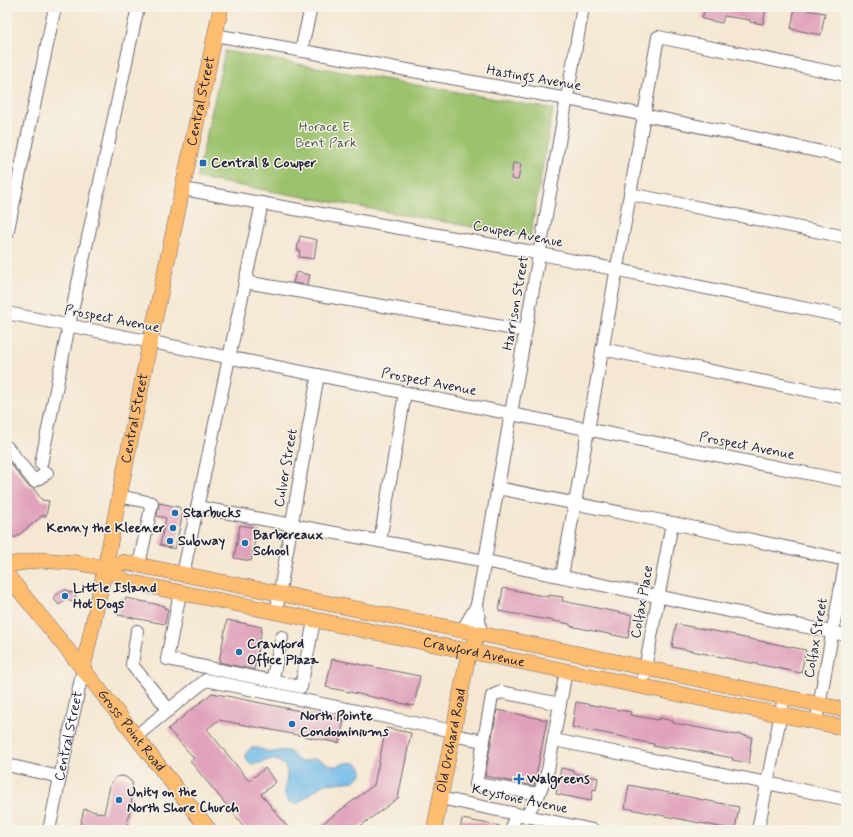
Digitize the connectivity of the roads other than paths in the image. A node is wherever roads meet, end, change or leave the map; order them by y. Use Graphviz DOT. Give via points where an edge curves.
graph roads {
  1 [pos="56,7"];
  2 [pos="138,7"];
  3 [pos="221,7"];
  4 [pos="311,7"];
  5 [pos="583,7"];
  6 [pos="215,35"];
  7 [pos="301,51"];
  8 [pos="846,74"];
  9 [pos="568,98"];
  10 [pos="644,115"];
  11 [pos="846,157"];
  12 [pos="183,188"];
  13 [pos="630,194"];
  14 [pos="262,203"];
  15 [pos="7,234"];
  16 [pos="846,237"];
  17 [pos="540,254"];
  18 [pos="617,269"];
  19 [pos="245,282"];
  20 [pos="7,313"];
  21 [pos="846,317"];
  22 [pos="69,325"];
  23 [pos="526,331"];
  24 [pos="150,342"];
  25 [pos="602,349"];
  26 [pos="229,357"];
  27 [pos="318,375"];
  28 [pos="405,393"];
  29 [pos="846,398"];
  30 [pos="511,414"];
  31 [pos="588,429"];
  32 [pos="7,447"];
  33 [pos="846,481"];
  34 [pos="498,488"];
  35 [pos="119,496"];
  36 [pos="575,504"];
  37 [pos="197,507"];
  38 [pos="672,523"];
  39 [pos="291,524"];
  40 [pos="380,541"];
  41 [pos="846,559"];
  42 [pos="485,561"];
  43 [pos="7,565"];
  44 [pos="138,565"];
  45 [pos="105,568"];
  46 [pos="183,574"];
  47 [pos="7,575"];
  48 [pos="562,576"];
  49 [pos="180,593"];
  50 [pos="279,594"];
  51 [pos="658,597"];
  52 [pos="477,605"];
  53 [pos="276,612"];
  54 [pos="314,621"];
  55 [pos="137,631"];
  56 [pos="462,631"];
  57 [pos="833,632"];
  58 [pos="481,635"];
  59 [pos="846,635"];
  60 [pos="282,637"];
  61 [pos="469,651"];
  62 [pos="646,668"];
  63 [pos="83,669"];
  64 [pos="566,671"];
  65 [pos="272,681"];
  66 [pos="642,686"];
  67 [pos="784,697"];
  68 [pos="560,704"];
  69 [pos="819,704"];
  70 [pos="169,710"];
  71 [pos="846,710"];
  72 [pos="780,714"];
  73 [pos="816,722"];
  74 [pos="846,728"];
  75 [pos="453,733"];
  76 [pos="136,736"];
  77 [pos="554,740"];
  78 [pos="484,741"];
  79 [pos="7,765"];
  80 [pos="60,777"];
  81 [pos="767,783"];
  82 [pos="539,794"];
  83 [pos="440,798"];
  84 [pos="846,799"];
  85 [pos="521,815"];
  86 [pos="49,830"];
  87 [pos="209,830"];
  88 [pos="434,830"];
  89 [pos="512,830"];
  90 [pos="593,830"];
  91 [pos="758,830"];
  1 -- 15 [label="street"];
  2 -- 22 [label="street"];
  3 -- 6 [label="main road, Central Street"];
  4 -- 7 [label="street"];
  5 -- 9 [label="street, Harrison Street"];
  6 -- 7 [label="street, Hastings Avenue"];
  6 -- 12 [label="main road, Central Street"];
  7 -- 9 [label="street, Hastings Avenue"];
  8 -- 10 [label="street" via="658,37"];
  9 -- 10 [label="street, Hastings Avenue"];
  9 -- 17 [label="street, Harrison Street"];
  10 -- 11 [label="street, Hastings Avenue"];
  10 -- 13 [label="street"];
  12 -- 14 [label="street, Cowper Avenue"];
  12 -- 24 [label="main road, Central Street"];
  13 -- 16 [label="street"];
  13 -- 18 [label="street"];
  14 -- 17 [label="street, Cowper Avenue"];
  14 -- 19 [label="street"];
  17 -- 18 [label="street, Cowper Avenue"];
  17 -- 23 [label="street, Harrison Street"];
  18 -- 21 [label="street, Cowper Avenue"];
  18 -- 25 [label="street"];
  19 -- 23 [label="street"];
  19 -- 26 [label="street"];
  20 -- 22 [label="street, Prospect Avenue"];
  22 -- 24 [label="street, Prospect Avenue"];
  22 -- 32 [label="street" via="44,469 34,481"];
  23 -- 30 [label="street, Harrison Street"];
  24 -- 26 [label="street, Prospect Avenue"];
  24 -- 35 [label="main road, Central Street"];
  25 -- 29 [label="street"];
  25 -- 31 [label="street"];
  26 -- 27 [label="street, Prospect Avenue"];
  26 -- 37 [label="street"];
  27 -- 28 [label="street, Prospect Avenue"];
  27 -- 39 [label="street, Culver Street"];
  28 -- 30 [label="street, Prospect Avenue"];
  28 -- 40 [label="street"];
  30 -- 31 [label="street, Prospect Avenue"];
  30 -- 34 [label="street, Harrison Street"];
  31 -- 33 [label="street, Prospect Avenue"];
  31 -- 36 [label="street"];
  34 -- 36 [label="street"];
  34 -- 42 [label="street, Harrison Street"];
  35 -- 44 [label="street" via="152,503"];
  35 -- 45 [label="main road, Central Street"];
  36 -- 38 [label="street"];
  36 -- 48 [label="street"];
  37 -- 39 [label="street"];
  37 -- 46 [label="street"];
  38 -- 41 [label="street"];
  38 -- 51 [label="street, Colfax Place"];
  39 -- 40 [label="street"];
  39 -- 50 [label="street, Culver Street"];
  40 -- 42 [label="street"];
  41 -- 57 [label="street, Colfax Street"];
  42 -- 48 [label="street"];
  42 -- 52 [label="street, Harrison Street"];
  43 -- 45 [label="main road, Crawford Avenue" via="40,560 78,562"];
  44 -- 45 [label="main road, Crawford Avenue" via="123,562"];
  44 -- 46 [label="main road, Crawford Avenue"];
  45 -- 49 [label="main road, Crawford Avenue" via="125,581"];
  45 -- 63 [label="main road, Central Street"];
  46 -- 50 [label="main road, Crawford Avenue"];
  47 -- 63 [label="main road, Gross Point Road"];
  48 -- 51 [label="street"];
  49 -- 53 [label="main road, Crawford Avenue"];
  49 -- 65 [label="street" via="167,659"];
  50 -- 53 [label="street, Culver Street"];
  50 -- 56 [label="main road, Crawford Avenue"];
  51 -- 57 [label="street"];
  51 -- 62 [label="street, Colfax Place"];
  52 -- 56 [label="street, Harrison Street"];
  52 -- 58 [label="street, Harrison Street"];
  53 -- 54 [label="main road, Crawford Avenue"];
  54 -- 61 [label="main road, Crawford Avenue"];
  54 -- 65 [label="street" via="301,687"];
  55 -- 70 [label="street" via="132,665"];
  56 -- 58 [label="main road, Crawford Avenue"];
  56 -- 61 [label="main road"];
  57 -- 59 [label="street"];
  57 -- 69 [label="street, Colfax Street"];
  58 -- 61 [label="main road, Old Orchard Road"];
  58 -- 62 [label="main road, Crawford Avenue"];
  60 -- 65 [label="street"];
  61 -- 64 [label="main road, Crawford Avenue"];
  61 -- 75 [label="main road, Old Orchard Road"];
  62 -- 66 [label="street, Colfax Place"];
  62 -- 67 [label="main road, Crawford Avenue"];
  63 -- 76 [label="main road, Gross Point Road"];
  63 -- 80 [label="street, Central Street"];
  64 -- 66 [label="main road, Crawford Avenue"];
  64 -- 68 [label="street"];
  66 -- 72 [label="main road, Crawford Avenue"];
  67 -- 69 [label="main road, Crawford Avenue"];
  67 -- 72 [label="street"];
  68 -- 77 [label="street"];
  68 -- 78 [label="street" via="501,692 492,696"];
  69 -- 71 [label="main road, Crawford Avenue"];
  69 -- 73 [label="street, Colfax Street"];
  70 -- 75 [label="street" via="206,680"];
  70 -- 76 [label="street"];
  72 -- 73 [label="main road, Crawford Avenue"];
  72 -- 81 [label="street"];
  73 -- 74 [label="main road, Crawford Avenue"];
  75 -- 78 [label="street"];
  75 -- 83 [label="main road, Old Orchard Road"];
  76 -- 87 [label="main road, Gross Point Road"];
  77 -- 81 [label="street"];
  77 -- 82 [label="street" via="548,770"];
  78 -- 82 [label="street" via="476,784"];
  79 -- 80 [label="street"];
  80 -- 86 [label="street, Central Street"];
  81 -- 84 [label="street"];
  81 -- 91 [label="street"];
  82 -- 85 [label="street"];
  83 -- 85 [label="street, Keystone Avenue"];
  83 -- 88 [label="main road, Old Orchard Road"];
  85 -- 89 [label="street"];
  85 -- 90 [label="street, Keystone Avenue"];
}
